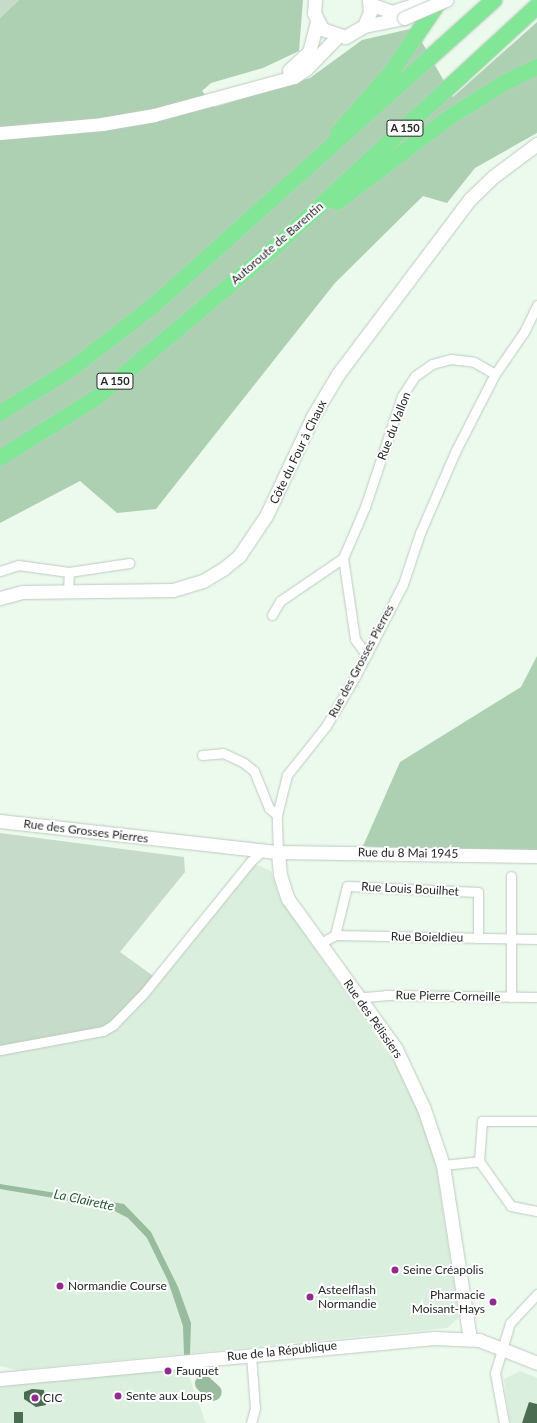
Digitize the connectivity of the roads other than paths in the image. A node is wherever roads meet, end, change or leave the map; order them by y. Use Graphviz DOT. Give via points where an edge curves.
graph roads {
  1 [pos="315,0"];
  2 [pos="428,0"];
  3 [pos="440,0"];
  4 [pos="446,0"];
  5 [pos="494,0"];
  6 [pos="370,2"];
  7 [pos="537,6"];
  8 [pos="403,14"];
  9 [pos="317,22"];
  10 [pos="364,26"];
  11 [pos="337,37"];
  12 [pos="537,67"];
  13 [pos="271,81"];
  14 [pos="0,133"];
  15 [pos="537,144"];
  16 [pos="311,167"];
  17 [pos="272,249"];
  18 [pos="537,305"];
  19 [pos="495,374"];
  20 [pos="0,413"];
  21 [pos="0,458"];
  22 [pos="343,558"];
  23 [pos="129,563"];
  24 [pos="0,571"];
  25 [pos="70,572"];
  26 [pos="68,590"];
  27 [pos="0,598"];
  28 [pos="272,614"];
  29 [pos="366,653"];
  30 [pos="202,755"];
  31 [pos="277,815"];
  32 [pos="0,821"];
  33 [pos="263,850"];
  34 [pos="278,852"];
  35 [pos="537,856"];
  36 [pos="511,876"];
  37 [pos="335,935"];
  38 [pos="478,938"];
  39 [pos="511,938"];
  40 [pos="537,939"];
  41 [pos="319,944"];
  42 [pos="511,997"];
  43 [pos="537,997"];
  44 [pos="361,1000"];
  45 [pos="0,1050"];
  46 [pos="537,1121"];
  47 [pos="479,1161"];
  48 [pos="443,1165"];
  49 [pos="537,1211"];
  50 [pos="537,1294"];
  51 [pos="475,1340"];
  52 [pos="502,1347"];
  53 [pos="251,1355"];
  54 [pos="537,1363"];
  55 [pos="0,1379"];
  56 [pos="252,1423"];
  57 [pos="504,1423"];
  1 -- 9 [label="street" via="314,13"];
  2 -- 8 [label="street"];
  3 -- 16 [label="highway" via="392,72 350,117"];
  4 -- 8 [label="street, bridge"];
  5 -- 16 [label="highway, A 150"];
  6 -- 8 [label="street"];
  6 -- 10 [label="street"];
  7 -- 17 [label="highway, Autoroute de Barentin / A 150"];
  8 -- 10 [label="street"];
  9 -- 11 [label="street" via="322,29"];
  9 -- 13 [label="street" via="309,52 301,62"];
  10 -- 11 [label="street" via="352,35"];
  11 -- 13 [label="street" via="306,70 294,76"];
  12 -- 17 [label="highway" via="504,83 450,117"];
  13 -- 14 [label="street" via="154,115 102,124"];
  15 -- 26 [label="street, Côte du Four à Chaux" via="494,176 470,199 338,374 313,416 266,516 239,556 204,581 173,590"];
  16 -- 20 [label="highway, A 150" via="153,306 70,370"];
  17 -- 21 [label="highway, Autoroute de Barentin / A 150" via="96,398"];
  18 -- 19 [label="street, Rue des Grosses Pierres" via="524,332"];
  19 -- 22 [label="street, Rue du Vallon" via="474,362 451,359 432,364 415,376 402,396 365,508"];
  19 -- 29 [label="street, Rue des Grosses Pierres" via="455,452 420,533 403,584"];
  22 -- 28 [label="street" via="280,601"];
  22 -- 29 [label="street" via="355,639"];
  23 -- 25 [label="street"];
  24 -- 25 [label="street" via="18,565"];
  25 -- 26 [label="street"];
  26 -- 27 [label="street, Côte du Four à Chaux" via="22,592"];
  29 -- 31 [label="street, Rue des Grosses Pierres" via="326,726 288,775"];
  30 -- 31 [label="street" via="223,753 244,763 254,772 269,808"];
  31 -- 34 [label="street, Rue des Grosses Pierres"];
  32 -- 33 [label="street, Rue des Grosses Pierres"];
  33 -- 34 [label="street, Rue des Grosses Pierres"];
  33 -- 45 [label="street" via="250,862 113,1026 103,1031"];
  34 -- 35 [label="street, Rue du 8 Mai 1945"];
  34 -- 41 [label="street, Rue des Pélissiers" via="280,875 288,899"];
  36 -- 39 [label="street"];
  37 -- 38 [label="street, Rue Boieldieu"];
  37 -- 38 [label="street, Rue Louis Bouilhet" via="347,886 478,892"];
  37 -- 41 [label="street"];
  38 -- 39 [label="street, Rue Boieldieu"];
  39 -- 40 [label="street, Rue Boieldieu"];
  39 -- 42 [label="street"];
  41 -- 44 [label="street, Rue des Pélissiers"];
  42 -- 43 [label="street, Rue Pierre Corneille"];
  42 -- 44 [label="street, Rue Pierre Corneille" via="386,995 365,997"];
  44 -- 48 [label="street, Rue des Pélissiers" via="405,1066 424,1109"];
  46 -- 47 [label="street" via="482,1121"];
  47 -- 48 [label="street"];
  47 -- 49 [label="street" via="511,1206"];
  48 -- 51 [label="street, Rue des Pélissiers"];
  50 -- 52 [label="street" via="510,1322"];
  51 -- 52 [label="street, Rue de la République"];
  51 -- 53 [label="street, Rue de la République" via="414,1339"];
  52 -- 54 [label="street, Rue de la République"];
  52 -- 57 [label="street" via="494,1379"];
  53 -- 55 [label="street, Rue de la République"];
  53 -- 56 [label="street" via="255,1408"];
}
